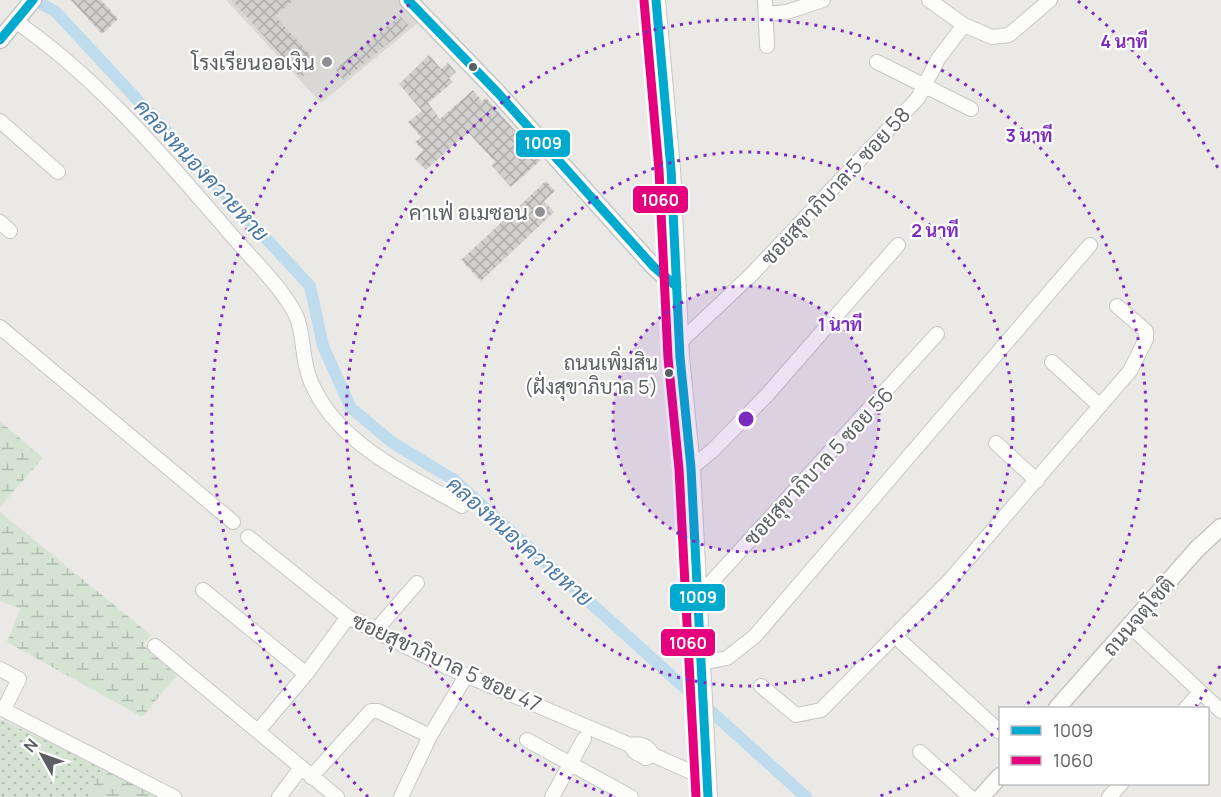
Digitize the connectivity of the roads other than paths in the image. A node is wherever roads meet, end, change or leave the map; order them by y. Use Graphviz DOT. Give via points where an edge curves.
graph roads {
  1 [pos="408,0"];
  2 [pos="656,0"];
  3 [pos="823,0"];
  4 [pos="929,0"];
  5 [pos="1050,0"];
  6 [pos="766,7"];
  7 [pos="24,10"];
  8 [pos="970,28"];
  9 [pos="0,40"];
  10 [pos="766,46"];
  11 [pos="877,62"];
  12 [pos="922,84"];
  13 [pos="971,109"];
  14 [pos="0,121"];
  15 [pos="58,172"];
  16 [pos="898,244"];
  17 [pos="1090,245"];
  18 [pos="677,287"];
  19 [pos="1117,306"];
  20 [pos="0,327"];
  21 [pos="937,334"];
  22 [pos="679,343"];
  23 [pos="1052,362"];
  24 [pos="1100,406"];
  25 [pos="996,443"];
  26 [pos="691,468"];
  27 [pos="1037,481"];
  28 [pos="462,506"];
  29 [pos="233,522"];
  30 [pos="1221,527"];
  31 [pos="248,537"];
  32 [pos="417,583"];
  33 [pos="202,590"];
  34 [pos="698,597"];
  35 [pos="348,617"];
  36 [pos="1129,625"];
  37 [pos="376,630"];
  38 [pos="896,637"];
  39 [pos="155,646"];
  40 [pos="702,663"];
  41 [pos="0,669"];
  42 [pos="306,674"];
  43 [pos="466,675"];
  44 [pos="761,686"];
  45 [pos="1200,692"];
  46 [pos="1058,707"];
  47 [pos="1187,707"];
  48 [pos="2,709"];
  49 [pos="1221,711"];
  50 [pos="258,731"];
  51 [pos="999,731"];
  52 [pos="430,736"];
  53 [pos="584,739"];
  54 [pos="527,740"];
  55 [pos="920,752"];
  56 [pos="571,764"];
  57 [pos="306,772"];
  58 [pos="999,777"];
  59 [pos="1119,785"];
  60 [pos="707,788"];
  61 [pos="174,797"];
  62 [pos="279,797"];
  63 [pos="337,797"];
  64 [pos="401,797"];
  65 [pos="552,797"];
  66 [pos="632,797"];
  67 [pos="970,797"];
  68 [pos="981,797"];
  69 [pos="1109,797"];
  1 -- 18 [label="street" via="498,93 653,266"];
  2 -- 18 [label="main road"];
  3 -- 6 [label="street" via="787,12"];
  4 -- 8 [label="street"];
  5 -- 8 [label="street" via="1009,35 992,37"];
  6 -- 10 [label="street"];
  7 -- 9 [label="street"];
  7 -- 28 [label="street" via="285,297 298,320 312,386 343,431 384,461"];
  8 -- 12 [label="street, ซอยสุขาภิบาล 5 ซอย 58" via="938,59"];
  11 -- 12 [label="street"];
  12 -- 13 [label="street"];
  12 -- 22 [label="street, ซอยสุขาภิบาล 5 ซอย 58" via="918,98 877,143 752,274"];
  14 -- 15 [label="street"];
  16 -- 26 [label="street" via="767,395"];
  17 -- 40 [label="street" via="755,636 727,658"];
  18 -- 22 [label="main road"];
  19 -- 24 [label="street" via="1141,323 1146,339 1130,371"];
  20 -- 29 [label="street"];
  21 -- 34 [label="street, ซอยสุขาภิบาล 5 ซอย 56"];
  22 -- 26 [label="main road"];
  23 -- 24 [label="street"];
  24 -- 27 [label="street"];
  25 -- 27 [label="street"];
  26 -- 34 [label="main road"];
  27 -- 38 [label="street"];
  30 -- 36 [label="street, ถนนจตุโชติ"];
  31 -- 35 [label="street, ซอยสุขาภิบาล 5 ซอย 47"];
  32 -- 37 [label="street"];
  33 -- 42 [label="street"];
  34 -- 40 [label="main road"];
  35 -- 37 [label="street, ซอยสุขาภิบาล 5 ซอย 47"];
  35 -- 42 [label="street"];
  36 -- 45 [label="street"];
  36 -- 46 [label="street, ถนนจตุโชติ"];
  37 -- 43 [label="street, ซอยสุขาภิบาล 5 ซอย 47"];
  38 -- 44 [label="street" via="820,710 796,715"];
  38 -- 51 [label="street"];
  39 -- 50 [label="street"];
  40 -- 60 [label="main road"];
  41 -- 48 [label="street" via="19,679"];
  42 -- 50 [label="street"];
  43 -- 52 [label="street"];
  43 -- 60 [label="street, ซอยสุขาภิบาล 5 ซอย 47" via="630,745 649,748 653,755"];
  45 -- 47 [label="street"];
  45 -- 49 [label="street"];
  48 -- 61 [label="street"];
  50 -- 57 [label="street"];
  52 -- 57 [label="street" via="371,711"];
  52 -- 64 [label="street"];
  53 -- 56 [label="street"];
  54 -- 56 [label="street"];
  55 -- 67 [label="street"];
  56 -- 65 [label="street"];
  56 -- 66 [label="street"];
  57 -- 62 [label="street"];
  57 -- 63 [label="street"];
  58 -- 68 [label="street"];
  59 -- 69 [label="street"];
}
